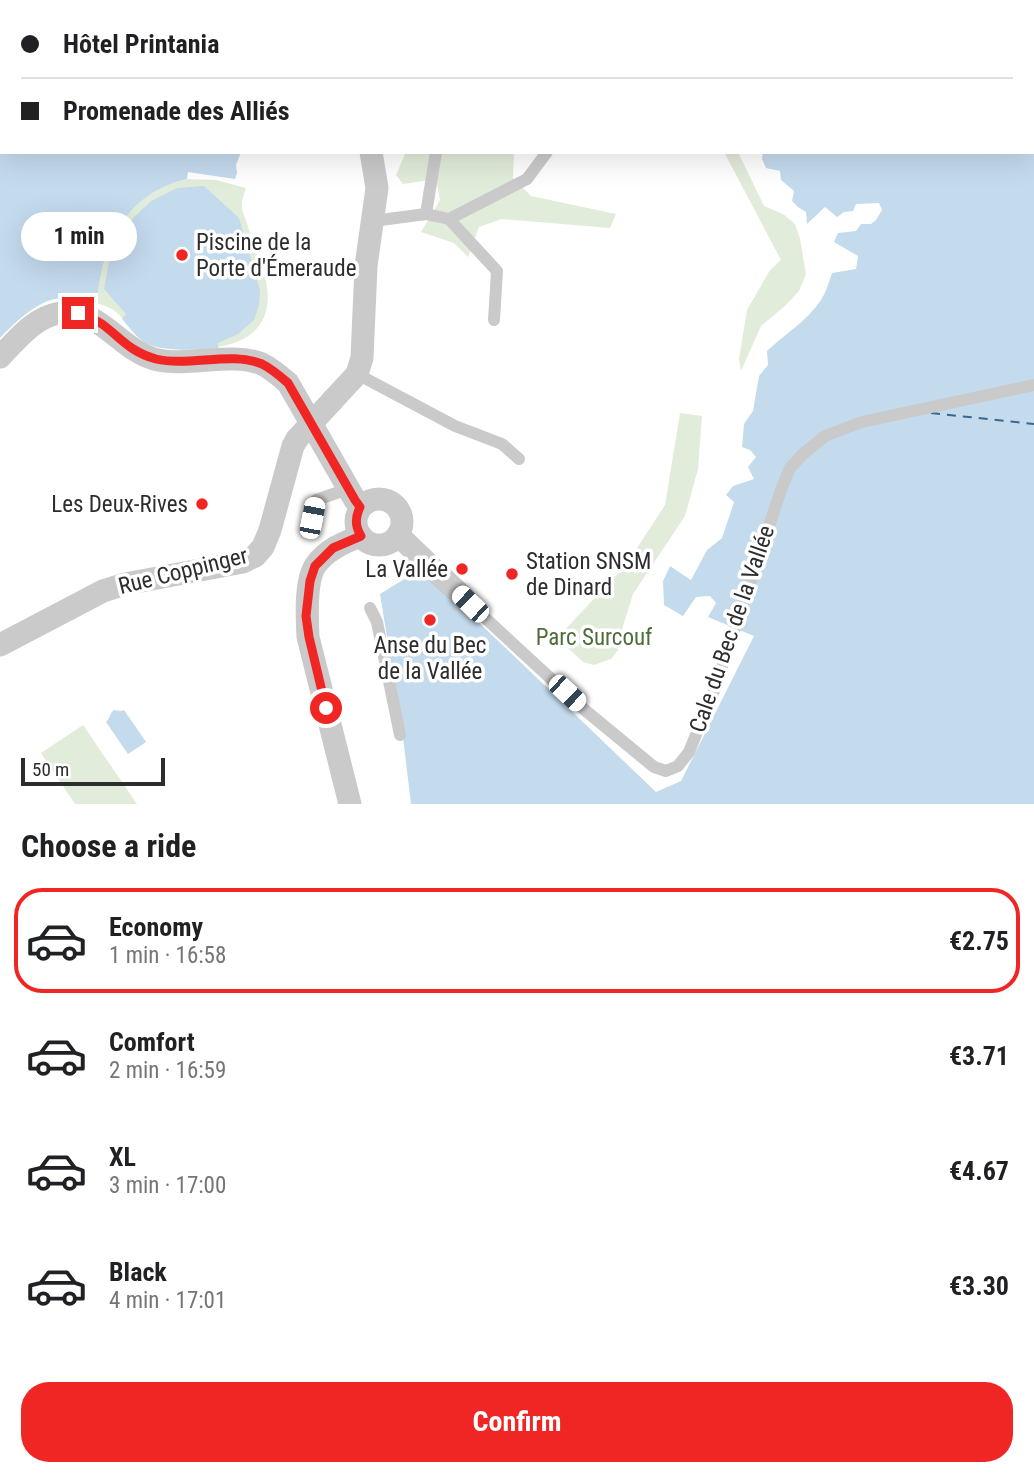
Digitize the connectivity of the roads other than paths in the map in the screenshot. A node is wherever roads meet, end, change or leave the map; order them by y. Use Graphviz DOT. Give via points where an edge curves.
graph roads {
  1 [pos="371,154"];
  2 [pos="436,154"];
  3 [pos="546,154"];
  4 [pos="426,214"];
  5 [pos="449,219"];
  6 [pos="373,221"];
  7 [pos="494,320"];
  8 [pos="0,357"];
  9 [pos="357,374"];
  10 [pos="1034,385"];
  11 [pos="519,458"];
  12 [pos="354,498"];
  13 [pos="312,518"];
  14 [pos="398,535"];
  15 [pos="361,536"];
  16 [pos="470,604"];
  17 [pos="370,608"];
  18 [pos="0,645"];
  19 [pos="400,735"];
  20 [pos="350,804"];
  1 -- 6 [label="street" via="377,188"];
  2 -- 4 [label="lane"];
  3 -- 5 [label="lane" via="527,179"];
  4 -- 5 [label="lane"];
  4 -- 6 [label="lane"];
  5 -- 7 [label="lane" via="497,271"];
  6 -- 9 [label="street"];
  8 -- 12 [label="street" via="44,317 78,313 153,358 262,364 288,383"];
  9 -- 11 [label="lane" via="454,426 502,444"];
  9 -- 18 [label="street, Rue Coppinger, bridge" via="293,446 270,530 255,556 103,591"];
  10 -- 16 [label="lane, Cale du Bec de la Vallée" via="862,422 825,436 803,454 782,487 689,752 678,766 666,771 654,767 586,711"];
  12 -- 13 [label="lane" via="316,499"];
  12 -- 14 [label="street" via="393,503 401,514"];
  12 -- 15 [label="street"];
  14 -- 15 [label="street" via="380,545"];
  14 -- 16 [label="street, Cale du Bec de la Vallée"];
  15 -- 20 [label="street" via="333,548 315,566 306,616"];
  17 -- 19 [label="lane" via="377,622"];
}
